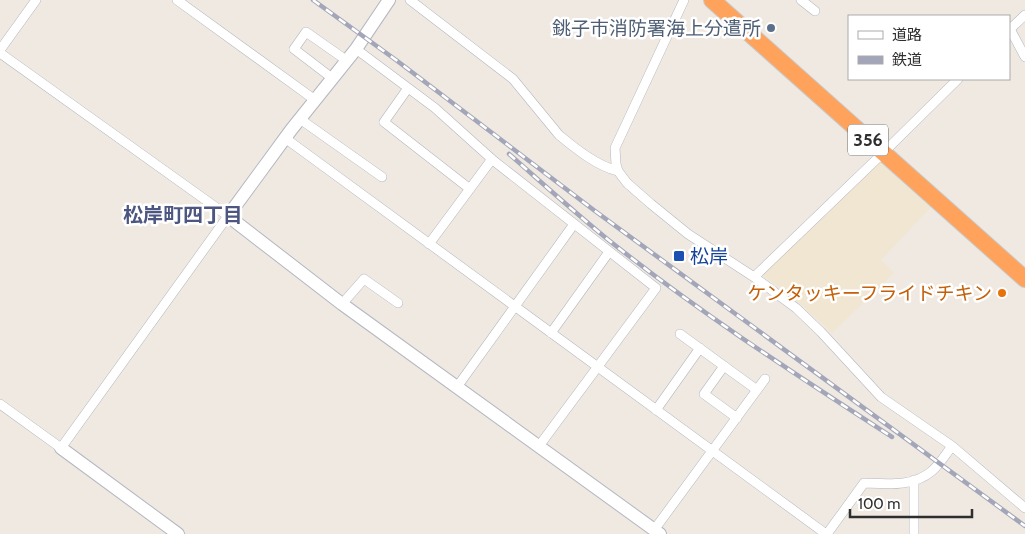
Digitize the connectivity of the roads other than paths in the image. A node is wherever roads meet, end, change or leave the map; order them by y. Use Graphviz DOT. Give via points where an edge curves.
graph roads {
  1 [pos="36,0"];
  2 [pos="177,0"];
  3 [pos="390,0"];
  4 [pos="410,0"];
  5 [pos="684,0"];
  6 [pos="712,0"];
  7 [pos="801,0"];
  8 [pos="815,11"];
  9 [pos="1025,15"];
  10 [pos="1010,30"];
  11 [pos="356,49"];
  12 [pos="0,52"];
  13 [pos="1025,57"];
  14 [pos="346,60"];
  15 [pos="332,78"];
  16 [pos="957,80"];
  17 [pos="408,88"];
  18 [pos="315,100"];
  19 [pos="300,119"];
  20 [pos="285,138"];
  21 [pos="883,153"];
  22 [pos="492,159"];
  23 [pos="618,170"];
  24 [pos="382,177"];
  25 [pos="470,189"];
  26 [pos="228,216"];
  27 [pos="574,224"];
  28 [pos="429,244"];
  29 [pos="609,252"];
  30 [pos="754,277"];
  31 [pos="1025,279"];
  32 [pos="398,303"];
  33 [pos="342,304"];
  34 [pos="515,307"];
  35 [pos="551,334"];
  36 [pos="680,334"];
  37 [pos="700,348"];
  38 [pos="724,366"];
  39 [pos="596,367"];
  40 [pos="765,379"];
  41 [pos="457,387"];
  42 [pos="757,390"];
  43 [pos="0,404"];
  44 [pos="656,410"];
  45 [pos="737,418"];
  46 [pos="539,446"];
  47 [pos="952,446"];
  48 [pos="62,448"];
  49 [pos="712,452"];
  50 [pos="914,480"];
  51 [pos="1025,508"];
  52 [pos="657,532"];
  53 [pos="178,534"];
  54 [pos="826,534"];
  55 [pos="914,534"];
  1 -- 12 [label="street"];
  2 -- 18 [label="street"];
  3 -- 11 [label="street"];
  4 -- 23 [label="street" via="513,79 567,142 606,168"];
  5 -- 23 [label="street" via="615,148"];
  6 -- 21 [label="highway, 356"];
  7 -- 8 [label="street"];
  9 -- 10 [label="street"];
  10 -- 13 [label="street"];
  11 -- 14 [label="street"];
  11 -- 17 [label="street"];
  12 -- 26 [label="street"];
  14 -- 15 [label="street"];
  14 -- 15 [label="street" via="306,32 294,49"];
  15 -- 18 [label="street"];
  16 -- 21 [label="street"];
  17 -- 22 [label="street"];
  17 -- 25 [label="street" via="384,122"];
  18 -- 19 [label="street"];
  19 -- 20 [label="street"];
  19 -- 24 [label="street"];
  20 -- 26 [label="street"];
  20 -- 28 [label="street"];
  21 -- 30 [label="street"];
  21 -- 31 [label="highway, 356"];
  22 -- 25 [label="street"];
  22 -- 27 [label="street"];
  23 -- 30 [label="street" via="627,183 688,234"];
  25 -- 28 [label="street"];
  26 -- 33 [label="street"];
  26 -- 48 [label="street"];
  27 -- 29 [label="street"];
  27 -- 34 [label="street"];
  28 -- 34 [label="street"];
  29 -- 35 [label="street"];
  29 -- 39 [label="street" via="656,288"];
  30 -- 47 [label="street" via="796,308 880,397"];
  32 -- 33 [label="street" via="364,279"];
  33 -- 41 [label="street"];
  34 -- 35 [label="street"];
  34 -- 41 [label="street"];
  35 -- 39 [label="street"];
  36 -- 37 [label="street"];
  37 -- 38 [label="street"];
  37 -- 44 [label="street"];
  38 -- 42 [label="street"];
  38 -- 45 [label="street" via="704,394"];
  39 -- 44 [label="street"];
  39 -- 46 [label="street"];
  40 -- 42 [label="street"];
  41 -- 46 [label="street"];
  42 -- 45 [label="street"];
  43 -- 48 [label="street"];
  44 -- 49 [label="street"];
  45 -- 49 [label="street"];
  46 -- 52 [label="street"];
  47 -- 50 [label="street" via="931,472"];
  47 -- 51 [label="street"];
  48 -- 53 [label="street"];
  49 -- 52 [label="street"];
  49 -- 54 [label="street"];
  50 -- 54 [label="street" via="891,484 864,483"];
  50 -- 55 [label="street"];
}
